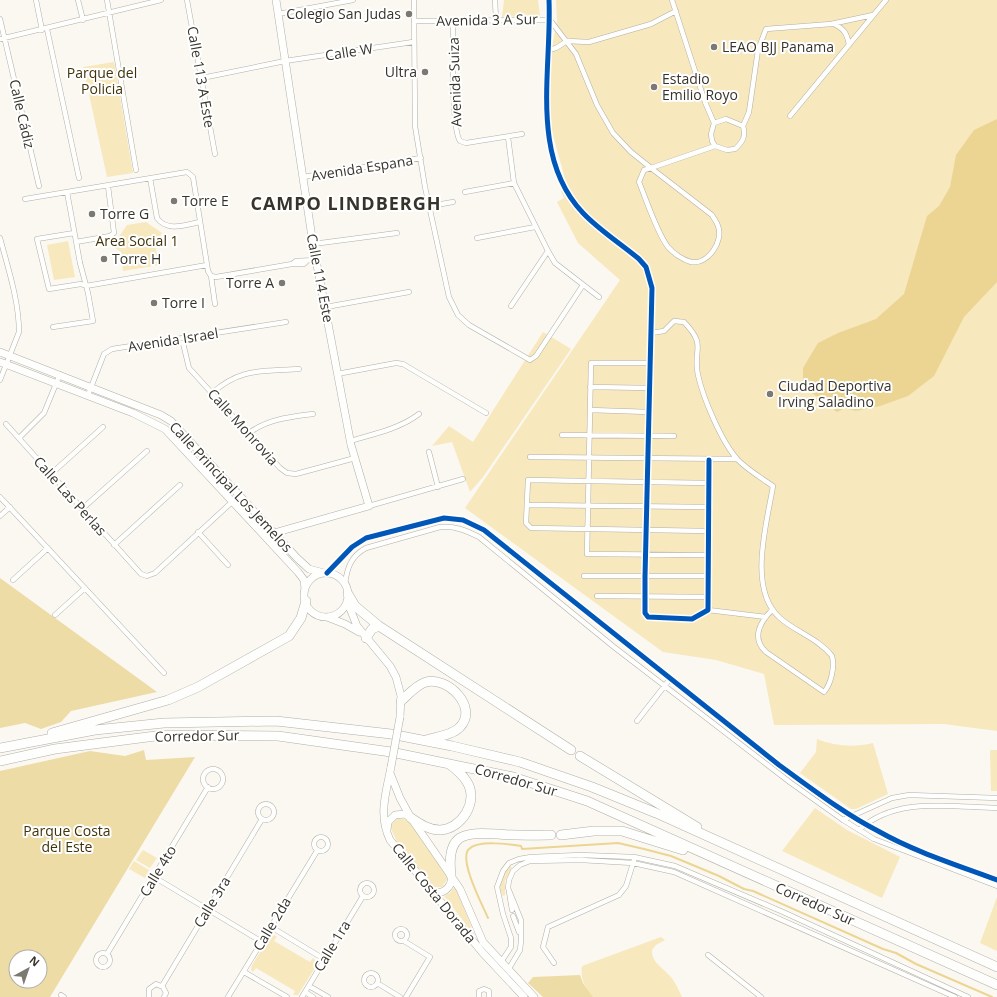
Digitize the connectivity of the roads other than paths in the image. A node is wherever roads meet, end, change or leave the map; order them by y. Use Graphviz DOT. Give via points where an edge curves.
graph roads {
  1 [pos="36,0"];
  2 [pos="78,0"];
  3 [pos="107,0"];
  4 [pos="162,0"];
  5 [pos="187,0"];
  6 [pos="276,0"];
  7 [pos="353,0"];
  8 [pos="414,0"];
  9 [pos="496,0"];
  10 [pos="549,0"];
  11 [pos="672,0"];
  12 [pos="886,0"];
  13 [pos="676,11"];
  14 [pos="109,13"];
  15 [pos="278,14"];
  16 [pos="873,15"];
  17 [pos="0,19"];
  18 [pos="496,19"];
  19 [pos="83,20"];
  20 [pos="550,20"];
  21 [pos="414,21"];
  22 [pos="453,21"];
  23 [pos="834,24"];
  24 [pos="44,29"];
  25 [pos="2,38"];
  26 [pos="567,41"];
  27 [pos="413,42"];
  28 [pos="848,44"];
  29 [pos="548,50"];
  30 [pos="285,61"];
  31 [pos="202,78"];
  32 [pos="790,116"];
  33 [pos="714,123"];
  34 [pos="743,126"];
  35 [pos="522,134"];
  36 [pos="508,137"];
  37 [pos="715,146"];
  38 [pos="215,154"];
  39 [pos="421,158"];
  40 [pos="652,168"];
  41 [pos="136,170"];
  42 [pos="303,177"];
  43 [pos="79,178"];
  44 [pos="150,178"];
  45 [pos="514,183"];
  46 [pos="38,186"];
  47 [pos="108,186"];
  48 [pos="68,192"];
  49 [pos="465,192"];
  50 [pos="25,199"];
  51 [pos="453,202"];
  52 [pos="430,206"];
  53 [pos="200,222"];
  54 [pos="536,227"];
  55 [pos="74,233"];
  56 [pos="398,233"];
  57 [pos="0,238"];
  58 [pos="477,238"];
  59 [pos="76,242"];
  60 [pos="313,244"];
  61 [pos="2,250"];
  62 [pos="548,251"];
  63 [pos="316,260"];
  64 [pos="207,265"];
  65 [pos="211,276"];
  66 [pos="583,285"];
  67 [pos="86,286"];
  68 [pos="409,292"];
  69 [pos="600,297"];
  70 [pos="215,304"];
  71 [pos="511,306"];
  72 [pos="326,307"];
  73 [pos="286,322"];
  74 [pos="53,328"];
  75 [pos="651,333"];
  76 [pos="182,339"];
  77 [pos="0,352"];
  78 [pos="10,356"];
  79 [pos="3,363"];
  80 [pos="651,363"];
  81 [pos="299,369"];
  82 [pos="60,374"];
  83 [pos="337,374"];
  84 [pos="0,380"];
  85 [pos="56,383"];
  86 [pos="91,386"];
  87 [pos="590,388"];
  88 [pos="650,388"];
  89 [pos="212,393"];
  90 [pos="88,395"];
  91 [pos="590,410"];
  92 [pos="649,412"];
  93 [pos="486,413"];
  94 [pos="313,414"];
  95 [pos="419,414"];
  96 [pos="6,424"];
  97 [pos="103,427"];
  98 [pos="249,433"];
  99 [pos="562,435"];
  100 [pos="588,435"];
  101 [pos="649,435"];
  102 [pos="674,436"];
  103 [pos="20,438"];
  104 [pos="350,441"];
  105 [pos="147,451"];
  106 [pos="429,452"];
  107 [pos="530,457"];
  108 [pos="355,458"];
  109 [pos="588,458"];
  110 [pos="648,459"];
  111 [pos="737,459"];
  112 [pos="709,460"];
  113 [pos="51,474"];
  114 [pos="463,479"];
  115 [pos="588,481"];
  116 [pos="648,482"];
  117 [pos="708,483"];
  118 [pos="180,485"];
  119 [pos="438,487"];
  120 [pos="233,488"];
  121 [pos="0,497"];
  122 [pos="234,501"];
  123 [pos="246,502"];
  124 [pos="527,505"];
  125 [pos="369,506"];
  126 [pos="588,506"];
  127 [pos="648,506"];
  128 [pos="10,507"];
  129 [pos="707,507"];
  130 [pos="82,509"];
  131 [pos="0,516"];
  132 [pos="262,520"];
  133 [pos="256,525"];
  134 [pos="588,529"];
  135 [pos="647,530"];
  136 [pos="708,531"];
  137 [pos="198,532"];
  138 [pos="274,533"];
  139 [pos="114,545"];
  140 [pos="48,548"];
  141 [pos="280,552"];
  142 [pos="646,555"];
  143 [pos="708,555"];
  144 [pos="228,565"];
  145 [pos="325,573"];
  146 [pos="584,576"];
  147 [pos="709,576"];
  148 [pos="646,577"];
  149 [pos="13,580"];
  150 [pos="85,588"];
  151 [pos="305,589"];
  152 [pos="347,593"];
  153 [pos="597,596"];
  154 [pos="645,597"];
  155 [pos="709,597"];
  156 [pos="306,601"];
  157 [pos="708,610"];
  158 [pos="772,610"];
  159 [pos="55,615"];
  160 [pos="325,616"];
  161 [pos="766,617"];
  162 [pos="379,626"];
  163 [pos="364,636"];
  164 [pos="616,636"];
  165 [pos="610,643"];
  166 [pos="164,673"];
  167 [pos="670,679"];
  168 [pos="665,686"];
  169 [pos="401,701"];
  170 [pos="637,721"];
  171 [pos="424,740"];
  172 [pos="26,742"];
  173 [pos="0,748"];
  174 [pos="571,750"];
  175 [pos="580,756"];
  176 [pos="0,761"];
  177 [pos="446,762"];
  178 [pos="390,770"];
  179 [pos="208,787"];
  180 [pos="997,798"];
  181 [pos="997,808"];
  182 [pos="851,815"];
  183 [pos="411,818"];
  184 [pos="262,819"];
  185 [pos="843,820"];
  186 [pos="865,824"];
  187 [pos="859,830"];
  188 [pos="387,833"];
  189 [pos="551,835"];
  190 [pos="561,835"];
  191 [pos="317,851"];
  192 [pos="748,856"];
  193 [pos="634,857"];
  194 [pos="634,863"];
  195 [pos="728,865"];
  196 [pos="451,874"];
  197 [pos="154,877"];
  198 [pos="997,880"];
  199 [pos="997,886"];
  200 [pos="508,888"];
  201 [pos="431,891"];
  202 [pos="363,896"];
  203 [pos="208,909"];
  204 [pos="512,910"];
  205 [pos="513,916"];
  206 [pos="270,927"];
  207 [pos="520,933"];
  208 [pos="404,941"];
  209 [pos="262,942"];
  210 [pos="107,954"];
  211 [pos="708,955"];
  212 [pos="324,959"];
  213 [pos="501,962"];
  214 [pos="554,963"];
  215 [pos="997,967"];
  216 [pos="508,970"];
  217 [pos="244,972"];
  218 [pos="377,983"];
  219 [pos="997,985"];
  220 [pos="162,986"];
  221 [pos="309,986"];
  222 [pos="305,992"];
  223 [pos="149,997"];
  224 [pos="164,997"];
  225 [pos="228,997"];
  226 [pos="287,997"];
  227 [pos="302,997"];
  228 [pos="312,997"];
  229 [pos="328,997"];
  230 [pos="400,997"];
  231 [pos="406,997"];
  232 [pos="479,997"];
  233 [pos="489,997"];
  234 [pos="524,997"];
  235 [pos="534,997"];
  236 [pos="761,997"];
  237 [pos="955,997"];
  238 [pos="968,997"];
  1 -- 24 [label="street"];
  2 -- 19 [label="street"];
  3 -- 14 [label="street"];
  4 -- 14 [label="street"];
  5 -- 31 [label="street, Calle 113 A Este"];
  6 -- 15 [label="main road, Calle 114 Este"];
  7 -- 15 [label="street"];
  8 -- 21 [label="street"];
  9 -- 18 [label="street"];
  10 -- 20 [label="street"];
  11 -- 13 [label="street"];
  12 -- 16 [label="street"];
  13 -- 26 [label="street" via="651,24 589,42"];
  13 -- 33 [label="street"];
  14 -- 19 [label="street"];
  14 -- 41 [label="street"];
  15 -- 30 [label="main road, Calle 114 Este"];
  16 -- 23 [label="street"];
  16 -- 28 [label="street"];
  17 -- 25 [label="street, Calle Cádiz"];
  18 -- 20 [label="street, Avenida 3 A Sur"];
  18 -- 22 [label="street, Avenida 3 A Sur"];
  19 -- 24 [label="street"];
  20 -- 26 [label="street, Avenida 3 A Sur"];
  20 -- 29 [label="street"];
  21 -- 22 [label="street, Avenida 3 A Sur"];
  21 -- 27 [label="street"];
  22 -- 36 [label="street, Avenida Suiza" via="454,120 457,136 460,141 466,142"];
  23 -- 28 [label="street" via="847,34"];
  23 -- 34 [label="street" via="766,29 758,50 749,112"];
  24 -- 25 [label="street"];
  24 -- 43 [label="street"];
  25 -- 46 [label="street, Calle Cádiz"];
  26 -- 29 [label="street"];
  26 -- 40 [label="street, Avenida 3 A Sur" via="576,54 596,105 613,133"];
  27 -- 30 [label="street, Calle W"];
  27 -- 39 [label="street" via="415,126"];
  28 -- 32 [label="street"];
  29 -- 75 [label="street" via="546,124 558,177 582,212 646,267 652,288"];
  30 -- 31 [label="street, Calle W"];
  30 -- 42 [label="main road, Calle 114 Este"];
  31 -- 38 [label="street, Calle 113 A Este"];
  33 -- 34 [label="street" via="726,119"];
  33 -- 37 [label="street" via="711,134"];
  34 -- 37 [label="street" via="743,140 735,149 727,150"];
  35 -- 36 [label="street"];
  36 -- 45 [label="street"];
  37 -- 40 [label="street"];
  39 -- 42 [label="street, Avenida Espana"];
  39 -- 52 [label="street"];
  40 -- 40 [label="street, Avenida 3 A Sur" via="712,215 718,226 720,236 716,246 701,261 691,262 680,257 668,246 638,182 644,170"];
  42 -- 60 [label="main road, Calle 114 Este"];
  44 -- 47 [label="street"];
  44 -- 53 [label="street" via="160,224 170,227"];
  44 -- 53 [label="street" via="191,173"];
  45 -- 49 [label="street"];
  45 -- 54 [label="street"];
  47 -- 48 [label="street"];
  47 -- 59 [label="street" via="114,234"];
  48 -- 50 [label="street"];
  48 -- 55 [label="street"];
  51 -- 52 [label="street"];
  52 -- 66 [label="street" via="449,297 458,315 469,325 530,360 536,356"];
  53 -- 64 [label="street"];
  54 -- 58 [label="street"];
  54 -- 62 [label="street"];
  55 -- 59 [label="street"];
  55 -- 67 [label="street" via="37,239 49,289 81,284"];
  56 -- 60 [label="street"];
  57 -- 61 [label="street"];
  59 -- 67 [label="street"];
  60 -- 63 [label="main road, Calle 114 Este"];
  61 -- 78 [label="street" via="19,324"];
  62 -- 66 [label="street" via="555,263"];
  62 -- 71 [label="street"];
  63 -- 65 [label="street" via="296,261 292,264"];
  63 -- 72 [label="main road, Calle 114 Este"];
  64 -- 65 [label="street"];
  64 -- 67 [label="street"];
  65 -- 70 [label="street"];
  66 -- 69 [label="street"];
  67 -- 74 [label="street" via="93,320"];
  68 -- 72 [label="street"];
  72 -- 83 [label="main road, Calle 114 Este"];
  73 -- 76 [label="street, Avenida Israel"];
  75 -- 80 [label="street"];
  75 -- 111 [label="street" via="664,331 674,321 684,322 692,330 699,345 698,373 704,398 720,432"];
  76 -- 86 [label="street, Avenida Israel" via="112,349 104,354"];
  76 -- 89 [label="street, Calle Monrovia" via="186,363"];
  77 -- 78 [label="main road, Calle Principal Los Jemelos"];
  78 -- 79 [label="street"];
  78 -- 82 [label="main road, Calle Principal Los Jemelos"];
  79 -- 84 [label="street"];
  79 -- 85 [label="main road, Calle Principal Los Jemelos"];
  80 -- 87 [label="street" via="591,363"];
  80 -- 88 [label="street"];
  81 -- 89 [label="street" via="246,373 226,382"];
  82 -- 85 [label="street"];
  82 -- 86 [label="main road, Calle Principal Los Jemelos"];
  83 -- 93 [label="street" via="403,364"];
  83 -- 104 [label="main road, Calle 114 Este"];
  85 -- 90 [label="main road, Calle Principal Los Jemelos"];
  85 -- 103 [label="street" via="44,414"];
  86 -- 90 [label="street, Avenida Israel"];
  86 -- 120 [label="main road, Calle Principal Los Jemelos" via="172,421"];
  87 -- 88 [label="street"];
  87 -- 91 [label="street"];
  88 -- 92 [label="street"];
  89 -- 98 [label="street, Calle Monrovia"];
  90 -- 122 [label="main road, Calle Principal Los Jemelos" via="166,429"];
  91 -- 92 [label="street"];
  91 -- 100 [label="street"];
  92 -- 101 [label="street"];
  94 -- 98 [label="street" via="274,420"];
  95 -- 104 [label="street" via="410,421"];
  96 -- 103 [label="street, Calle Las Perlas"];
  97 -- 113 [label="street"];
  98 -- 108 [label="street, Calle Monrovia" via="287,473 296,474"];
  99 -- 100 [label="street"];
  100 -- 101 [label="street"];
  100 -- 109 [label="street"];
  101 -- 102 [label="street"];
  101 -- 110 [label="street"];
  103 -- 113 [label="street, Calle Las Perlas"];
  104 -- 108 [label="main road, Calle 114 Este"];
  105 -- 130 [label="street"];
  106 -- 119 [label="street"];
  107 -- 109 [label="street"];
  108 -- 125 [label="main road, Calle 114 Este"];
  109 -- 110 [label="street"];
  109 -- 115 [label="street"];
  110 -- 112 [label="street"];
  110 -- 116 [label="street"];
  111 -- 112 [label="street"];
  111 -- 158 [label="street" via="772,486 762,544 762,580 767,602"];
  112 -- 117 [label="street"];
  113 -- 130 [label="street, Calle Las Perlas"];
  114 -- 119 [label="street"];
  115 -- 116 [label="street"];
  115 -- 124 [label="street" via="528,480"];
  115 -- 126 [label="street"];
  116 -- 117 [label="street"];
  116 -- 127 [label="street"];
  117 -- 129 [label="street"];
  118 -- 139 [label="street"];
  119 -- 125 [label="street"];
  120 -- 122 [label="main road"];
  120 -- 123 [label="main road, Calle Principal Los Jemelos"];
  121 -- 128 [label="street"];
  122 -- 123 [label="main road"];
  122 -- 133 [label="main road, Calle Principal Los Jemelos"];
  122 -- 137 [label="street"];
  123 -- 132 [label="main road, Calle Principal Los Jemelos"];
  124 -- 126 [label="street"];
  124 -- 134 [label="street" via="526,523 531,528"];
  125 -- 138 [label="main road"];
  126 -- 127 [label="street"];
  126 -- 134 [label="street"];
  127 -- 129 [label="street"];
  127 -- 135 [label="street"];
  128 -- 131 [label="street"];
  128 -- 140 [label="street"];
  129 -- 136 [label="street"];
  130 -- 139 [label="street, Calle Las Perlas"];
  132 -- 133 [label="main road" via="260,525"];
  132 -- 138 [label="main road, Calle Principal Los Jemelos"];
  133 -- 141 [label="main road, Calle Principal Los Jemelos"];
  134 -- 135 [label="street"];
  134 -- 142 [label="street" via="587,554"];
  135 -- 136 [label="street"];
  135 -- 142 [label="street"];
  136 -- 143 [label="street"];
  137 -- 139 [label="street, Calle Las Perlas" via="155,573 148,576 140,574"];
  137 -- 144 [label="street"];
  138 -- 141 [label="main road" via="272,539"];
  138 -- 145 [label="main road, Calle Principal Los Jemelos" via="305,566 314,572"];
  140 -- 149 [label="street"];
  140 -- 150 [label="street"];
  141 -- 151 [label="main road, Calle Principal Los Jemelos" via="302,576"];
  142 -- 143 [label="street"];
  142 -- 148 [label="street"];
  143 -- 147 [label="street"];
  145 -- 151 [label="main road" via="312,578"];
  145 -- 152 [label="main road" via="340,578"];
  145 -- 164 [label="street" via="352,547 366,538 438,519 463,520 484,530"];
  146 -- 148 [label="street"];
  147 -- 148 [label="street"];
  147 -- 155 [label="street"];
  148 -- 154 [label="street"];
  150 -- 159 [label="street"];
  150 -- 166 [label="street"];
  151 -- 156 [label="main road"];
  152 -- 160 [label="main road" via="345,606 337,614"];
  152 -- 162 [label="highway" via="355,606"];
  152 -- 163 [label="main road" via="353,618"];
  152 -- 165 [label="street" via="346,573 350,563 362,550 451,526 479,537"];
  153 -- 154 [label="street"];
  154 -- 155 [label="street"];
  154 -- 157 [label="street" via="645,613 650,618 692,619"];
  155 -- 157 [label="street"];
  156 -- 160 [label="main road" via="315,613"];
  156 -- 172 [label="highway" via="301,618 289,636 198,687 168,700 75,725"];
  157 -- 161 [label="street"];
  158 -- 161 [label="street"];
  158 -- 161 [label="street" via="832,656 832,672 824,692 766,652 760,645 758,632"];
  160 -- 163 [label="main road" via="345,624"];
  162 -- 163 [label="highway"];
  162 -- 174 [label="highway"];
  163 -- 169 [label="main road" via="390,666 400,686"];
  164 -- 165 [label="street"];
  164 -- 167 [label="street"];
  165 -- 168 [label="street"];
  167 -- 168 [label="street"];
  167 -- 182 [label="street" via="779,765"];
  168 -- 170 [label="street"];
  168 -- 185 [label="street"];
  169 -- 171 [label="highway" via="424,682 430,681 446,686 464,703 464,719 461,726"];
  169 -- 178 [label="main road, bridge"];
  171 -- 172 [label="highway, Corredor Sur" via="391,734 269,722 164,723 95,730"];
  171 -- 192 [label="highway, Corredor Sur" via="520,762 592,787 656,813"];
  172 -- 173 [label="highway, Corredor Sur"];
  175 -- 192 [label="highway"];
  176 -- 177 [label="highway, Corredor Sur" via="110,741 164,736 224,735 278,736"];
  177 -- 183 [label="highway" via="468,785 471,797 467,811 458,822 443,830 426,827"];
  177 -- 195 [label="highway, Corredor Sur" via="514,777 586,801"];
  178 -- 183 [label="main road, Calle Costa Dorada" via="400,798"];
  178 -- 188 [label="main road, Calle Costa Dorada" via="383,803"];
  179 -- 179 [label="street, Calle 4to" via="216,788 221,784 222,778 214,769 205,773 203,781"];
  179 -- 197 [label="street, Calle 4to"];
  180 -- 182 [label="street" via="908,795 892,798"];
  181 -- 186 [label="street" via="902,808 882,813"];
  182 -- 185 [label="street"];
  182 -- 186 [label="street"];
  183 -- 188 [label="main road" via="402,814 392,817 387,826"];
  183 -- 196 [label="main road, Calle Costa Dorada"];
  184 -- 203 [label="street, Calle 3ra"];
  185 -- 187 [label="street"];
  186 -- 187 [label="street"];
  186 -- 198 [label="street" via="937,857"];
  187 -- 199 [label="street" via="874,839"];
  188 -- 201 [label="main road, Calle Costa Dorada" via="394,846"];
  189 -- 196 [label="highway" via="467,834 453,848"];
  190 -- 195 [label="highway" via="622,831"];
  191 -- 206 [label="street, Calle 2da"];
  192 -- 215 [label="highway, Corredor Sur"];
  193 -- 194 [label="street"];
  193 -- 213 [label="street" via="581,855 519,859 510,863 501,874 497,887 511,938 511,947"];
  193 -- 238 [label="street" via="675,866"];
  194 -- 200 [label="street" via="530,861 513,870"];
  194 -- 214 [label="street" via="620,895 548,927 543,947"];
  194 -- 237 [label="street" via="674,872"];
  195 -- 219 [label="highway, Corredor Sur"];
  196 -- 201 [label="main road" via="448,889 440,893"];
  196 -- 213 [label="main road, Calle Costa Dorada" via="483,942"];
  197 -- 203 [label="street"];
  197 -- 210 [label="street, Calle 4to"];
  200 -- 204 [label="street"];
  200 -- 207 [label="street" via="520,916"];
  201 -- 234 [label="main road, Calle Costa Dorada" via="495,967"];
  202 -- 212 [label="street, Calle 1ra"];
  203 -- 209 [label="street"];
  203 -- 220 [label="street, Calle 3ra"];
  205 -- 207 [label="street"];
  206 -- 209 [label="street, Calle 2da"];
  206 -- 212 [label="street"];
  207 -- 216 [label="street" via="520,950"];
  208 -- 231 [label="street" via="430,957"];
  209 -- 217 [label="street, Calle 2da"];
  211 -- 236 [label="street"];
  212 -- 221 [label="street, Calle 1ra"];
  213 -- 216 [label="main road, Calle Costa Dorada"];
  216 -- 235 [label="main road, Calle Costa Dorada"];
  217 -- 225 [label="street, Calle 2da"];
  217 -- 226 [label="street"];
  218 -- 230 [label="street"];
  220 -- 223 [label="street" via="151,986 148,991"];
  220 -- 224 [label="street" via="165,990"];
  221 -- 222 [label="street, Calle 1ra"];
  221 -- 229 [label="street"];
  222 -- 227 [label="street, Calle 1ra"];
  222 -- 228 [label="street"];
  232 -- 233 [label="street" via="479,991 484,989 489,991"];
}
